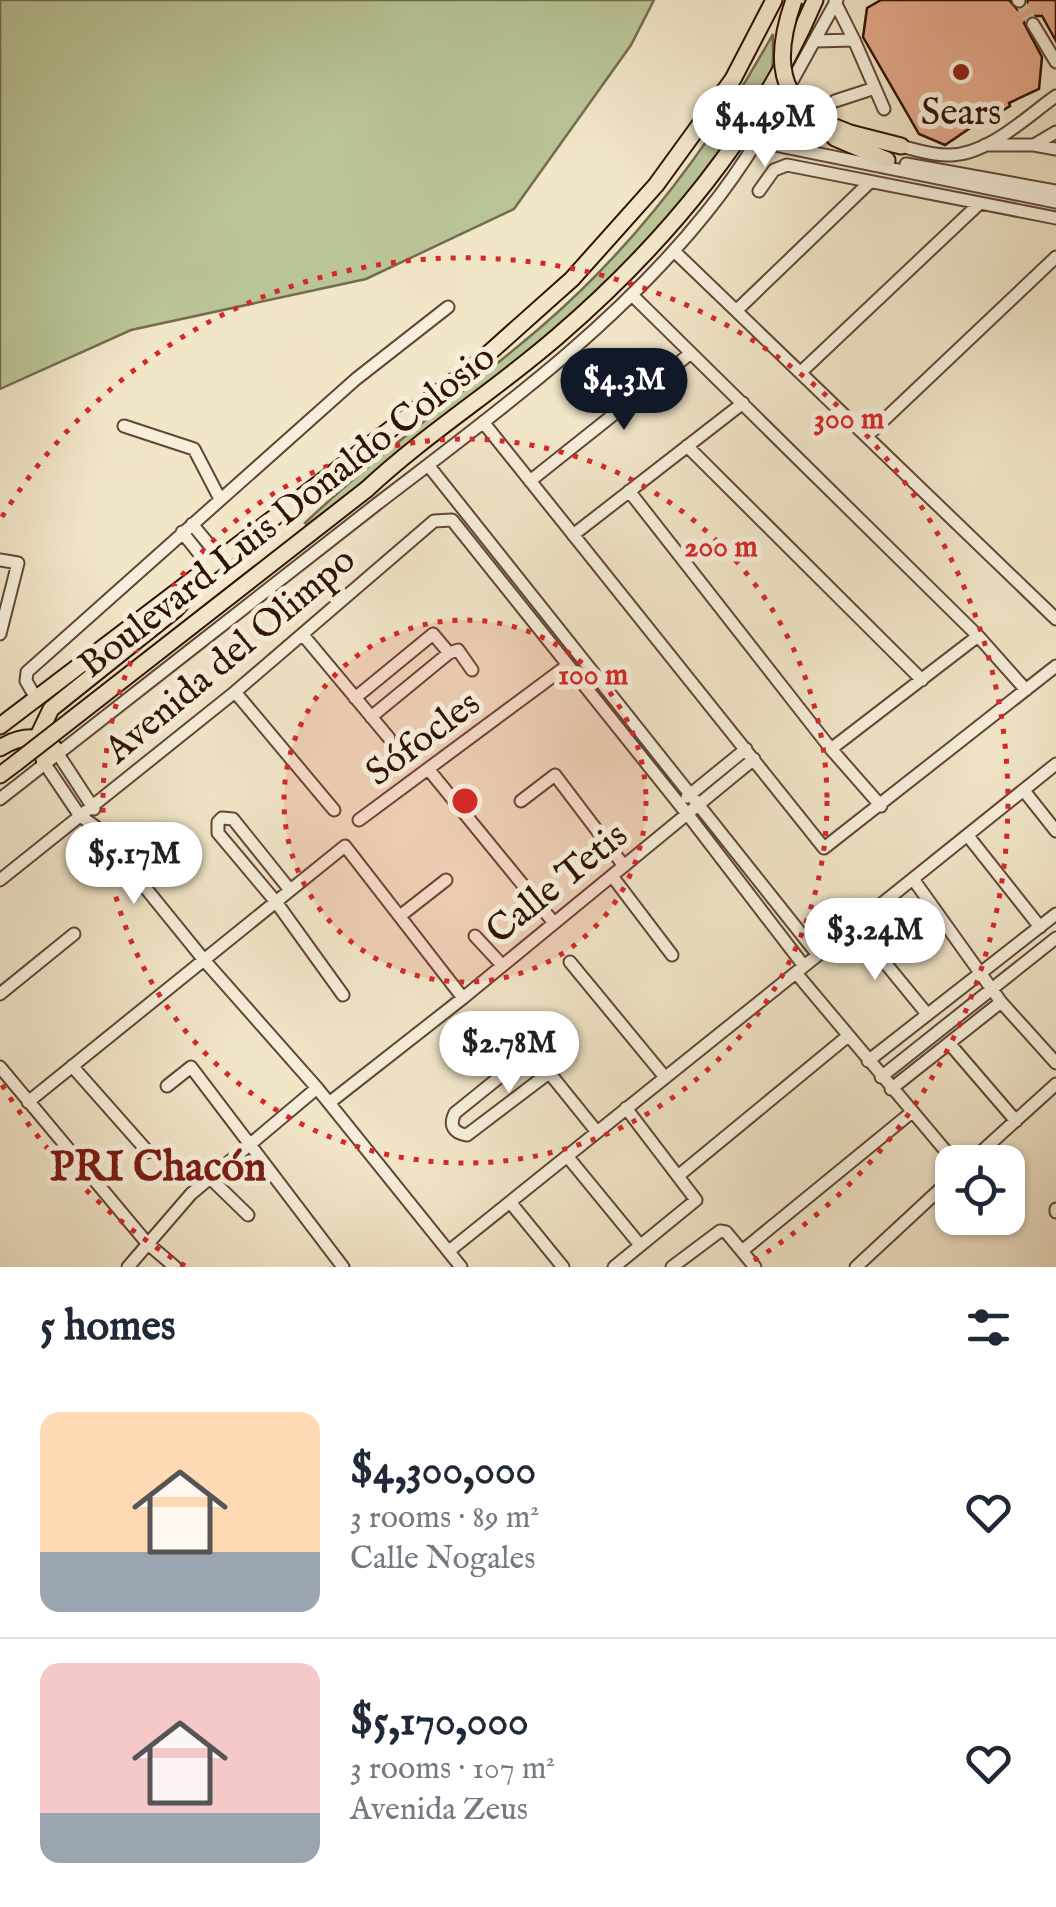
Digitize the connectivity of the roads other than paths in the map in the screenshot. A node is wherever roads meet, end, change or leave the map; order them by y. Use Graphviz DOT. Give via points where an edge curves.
graph roads {
  1 [pos="774,0"];
  2 [pos="794,0"];
  3 [pos="815,0"];
  4 [pos="836,1"];
  5 [pos="1033,24"];
  6 [pos="854,40"];
  7 [pos="815,41"];
  8 [pos="1056,62"];
  9 [pos="875,88"];
  10 [pos="1056,96"];
  11 [pos="835,100"];
  12 [pos="884,110"];
  13 [pos="820,121"];
  14 [pos="1056,132"];
  15 [pos="760,142"];
  16 [pos="986,145"];
  17 [pos="1034,145"];
  18 [pos="900,146"];
  19 [pos="1056,149"];
  20 [pos="888,160"];
  21 [pos="870,182"];
  22 [pos="760,191"];
  23 [pos="1056,192"];
  24 [pos="1056,202"];
  25 [pos="980,204"];
  26 [pos="1056,218"];
  27 [pos="674,252"];
  28 [pos="1056,258"];
  29 [pos="632,295"];
  30 [pos="448,306"];
  31 [pos="737,310"];
  32 [pos="691,353"];
  33 [pos="801,372"];
  34 [pos="743,403"];
  35 [pos="483,422"];
  36 [pos="124,426"];
  37 [pos="868,436"];
  38 [pos="687,446"];
  39 [pos="428,465"];
  40 [pos="530,482"];
  41 [pos="629,492"];
  42 [pos="220,500"];
  43 [pos="187,528"];
  44 [pos="573,535"];
  45 [pos="0,560"];
  46 [pos="209,567"];
  47 [pos="1056,618"];
  48 [pos="0,634"];
  49 [pos="302,635"];
  50 [pos="978,636"];
  51 [pos="453,651"];
  52 [pos="568,665"];
  53 [pos="1056,666"];
  54 [pos="472,670"];
  55 [pos="922,680"];
  56 [pos="71,690"];
  57 [pos="1026,690"];
  58 [pos="235,692"];
  59 [pos="36,698"];
  60 [pos="356,698"];
  61 [pos="371,717"];
  62 [pos="99,722"];
  63 [pos="0,726"];
  64 [pos="389,738"];
  65 [pos="38,739"];
  66 [pos="0,748"];
  67 [pos="832,750"];
  68 [pos="750,754"];
  69 [pos="51,759"];
  70 [pos="1056,764"];
  71 [pos="429,770"];
  72 [pos="0,775"];
  73 [pos="1025,792"];
  74 [pos="0,798"];
  75 [pos="696,799"];
  76 [pos="521,801"];
  77 [pos="93,806"];
  78 [pos="881,806"];
  79 [pos="683,809"];
  80 [pos="334,810"];
  81 [pos="80,816"];
  82 [pos="360,820"];
  83 [pos="96,827"];
  84 [pos="1056,831"];
  85 [pos="968,836"];
  86 [pos="624,866"];
  87 [pos="612,876"];
  88 [pos="914,879"];
  89 [pos="0,880"];
  90 [pos="446,880"];
  91 [pos="290,890"];
  92 [pos="276,902"];
  93 [pos="1056,914"];
  94 [pos="400,916"];
  95 [pos="554,923"];
  96 [pos="855,926"];
  97 [pos="1040,927"];
  98 [pos="74,934"];
  99 [pos="475,936"];
  100 [pos="1054,942"];
  101 [pos="818,955"];
  102 [pos="672,956"];
  103 [pos="204,960"];
  104 [pos="570,962"];
  105 [pos="501,964"];
  106 [pos="800,970"];
  107 [pos="980,972"];
  108 [pos="991,990"];
  109 [pos="0,994"];
  110 [pos="342,995"];
  111 [pos="462,998"];
  112 [pos="1001,1002"];
  113 [pos="927,1014"];
  114 [pos="506,1018"];
  115 [pos="848,1036"];
  116 [pos="948,1043"];
  117 [pos="533,1050"];
  118 [pos="868,1062"];
  119 [pos="1056,1064"];
  120 [pos="72,1066"];
  121 [pos="0,1067"];
  122 [pos="550,1072"];
  123 [pos="664,1076"];
  124 [pos="881,1076"];
  125 [pos="1056,1084"];
  126 [pos="167,1086"];
  127 [pos="318,1088"];
  128 [pos="891,1089"];
  129 [pos="28,1102"];
  130 [pos="329,1103"];
  131 [pos="626,1108"];
  132 [pos="912,1112"];
  133 [pos="1016,1121"];
  134 [pos="597,1132"];
  135 [pos="248,1144"];
  136 [pos="940,1145"];
  137 [pos="989,1145"];
  138 [pos="148,1152"];
  139 [pos="567,1156"];
  140 [pos="678,1176"];
  141 [pos="209,1177"];
  142 [pos="935,1194"];
  143 [pos="510,1202"];
  144 [pos="248,1216"];
  145 [pos="148,1244"];
  146 [pos="640,1246"];
  147 [pos="742,1251"];
  148 [pos="449,1252"];
  149 [pos="128,1267"];
  150 [pos="175,1267"];
  151 [pos="343,1267"];
  152 [pos="461,1267"];
  153 [pos="563,1267"];
  154 [pos="614,1267"];
  155 [pos="672,1267"];
  156 [pos="755,1267"];
  157 [pos="856,1267"];
  1 -- 46 [label="main road, Boulevard Luis Donaldo Colosio" via="733,78 667,170 572,279 479,362"];
  2 -- 13 [label="main road, bridge" via="782,38 784,80 792,98"];
  3 -- 72 [label="main road, Boulevard Luis Donaldo Colosio, bridge" via="755,116 651,246 558,336"];
  4 -- 6 [label="street"];
  4 -- 7 [label="street"];
  5 -- 8 [label="street"];
  6 -- 7 [label="street"];
  6 -- 9 [label="street"];
  7 -- 15 [label="street"];
  9 -- 11 [label="street"];
  9 -- 12 [label="street"];
  10 -- 16 [label="street"];
  13 -- 18 [label="main road"];
  13 -- 20 [label="main road" via="834,138"];
  14 -- 17 [label="street"];
  15 -- 24 [label="street"];
  15 -- 27 [label="street"];
  16 -- 17 [label="street"];
  16 -- 18 [label="street" via="950,156"];
  17 -- 19 [label="street"];
  20 -- 23 [label="street"];
  21 -- 22 [label="street" via="787,166 774,170"];
  21 -- 25 [label="street"];
  21 -- 31 [label="street"];
  25 -- 26 [label="street"];
  25 -- 33 [label="street"];
  27 -- 29 [label="street"];
  27 -- 31 [label="street"];
  28 -- 37 [label="street"];
  29 -- 32 [label="street"];
  29 -- 35 [label="street"];
  30 -- 42 [label="street"];
  31 -- 33 [label="street"];
  32 -- 34 [label="street"];
  32 -- 40 [label="street"];
  33 -- 37 [label="street"];
  34 -- 38 [label="street"];
  34 -- 50 [label="street"];
  35 -- 39 [label="street"];
  35 -- 40 [label="street"];
  36 -- 42 [label="street" via="194,449"];
  37 -- 47 [label="street"];
  38 -- 41 [label="street"];
  38 -- 55 [label="street"];
  39 -- 62 [label="street"];
  39 -- 75 [label="street"];
  40 -- 44 [label="street"];
  41 -- 44 [label="street"];
  41 -- 67 [label="street"];
  42 -- 43 [label="street"];
  43 -- 46 [label="street"];
  43 -- 59 [label="street" via="27,672"];
  44 -- 68 [label="street"];
  45 -- 48 [label="street" via="18,562"];
  46 -- 56 [label="main road" via="176,610"];
  46 -- 59 [label="main road, Boulevard Luis Donaldo Colosio"];
  49 -- 52 [label="street, Avenida del Olimpo" via="434,522 452,520"];
  49 -- 58 [label="street, Avenida del Olimpo"];
  49 -- 60 [label="street"];
  50 -- 55 [label="street"];
  50 -- 57 [label="street"];
  51 -- 54 [label="street"];
  51 -- 60 [label="street" via="433,634"];
  51 -- 61 [label="street"];
  52 -- 71 [label="street, Sófocles"];
  52 -- 79 [label="street"];
  53 -- 57 [label="street"];
  55 -- 67 [label="street"];
  56 -- 62 [label="street" via="78,710"];
  56 -- 65 [label="main road" via="51,708"];
  57 -- 78 [label="street"];
  58 -- 77 [label="street, Avenida del Olimpo"];
  58 -- 80 [label="street"];
  59 -- 63 [label="main road, Boulevard Luis Donaldo Colosio"];
  60 -- 61 [label="street"];
  61 -- 64 [label="street"];
  62 -- 69 [label="street"];
  65 -- 66 [label="main road"];
  65 -- 69 [label="main road" via="52,744"];
  67 -- 78 [label="street"];
  68 -- 75 [label="street, Calle Tetis"];
  68 -- 78 [label="street" via="824,848"];
  69 -- 74 [label="street"];
  69 -- 77 [label="street"];
  69 -- 81 [label="street"];
  70 -- 73 [label="street"];
  71 -- 82 [label="street, Sófocles"];
  71 -- 95 [label="street"];
  73 -- 84 [label="street"];
  73 -- 85 [label="street"];
  75 -- 79 [label="street, Calle Tetis"];
  75 -- 101 [label="street"];
  76 -- 86 [label="street" via="555,775"];
  77 -- 81 [label="street, Avenida del Olimpo"];
  77 -- 83 [label="street"];
  79 -- 86 [label="street, Calle Tetis"];
  79 -- 106 [label="street"];
  81 -- 83 [label="street"];
  81 -- 89 [label="street, Avenida del Olimpo"];
  83 -- 103 [label="street"];
  85 -- 88 [label="street"];
  85 -- 97 [label="street"];
  86 -- 87 [label="street, Calle Tetis"];
  87 -- 95 [label="street, Calle Tetis"];
  87 -- 102 [label="street"];
  88 -- 96 [label="street"];
  88 -- 107 [label="street"];
  90 -- 94 [label="street"];
  91 -- 92 [label="street"];
  91 -- 92 [label="street" via="232,819 222,818 218,832"];
  91 -- 94 [label="street" via="345,846"];
  92 -- 103 [label="street"];
  92 -- 110 [label="street"];
  93 -- 97 [label="street"];
  94 -- 111 [label="street"];
  95 -- 105 [label="street, Calle Tetis"];
  96 -- 101 [label="street"];
  96 -- 113 [label="street"];
  97 -- 107 [label="street"];
  98 -- 109 [label="street"];
  99 -- 105 [label="street"];
  100 -- 108 [label="street"];
  101 -- 106 [label="street"];
  103 -- 120 [label="street"];
  103 -- 127 [label="street"];
  104 -- 123 [label="street"];
  105 -- 111 [label="street, Calle Tetis"];
  106 -- 115 [label="street"];
  106 -- 123 [label="street"];
  107 -- 108 [label="street"];
  107 -- 113 [label="street"];
  108 -- 112 [label="street"];
  108 -- 124 [label="street"];
  111 -- 130 [label="street, Calle Tetis"];
  112 -- 116 [label="street"];
  112 -- 119 [label="street"];
  113 -- 118 [label="street"];
  114 -- 117 [label="street"];
  115 -- 118 [label="street"];
  115 -- 140 [label="street"];
  116 -- 128 [label="street"];
  116 -- 133 [label="street"];
  117 -- 122 [label="street"];
  117 -- 122 [label="street" via="455,1113 452,1128 466,1134"];
  118 -- 124 [label="street"];
  120 -- 129 [label="street"];
  120 -- 138 [label="street"];
  121 -- 129 [label="street"];
  122 -- 134 [label="street"];
  123 -- 131 [label="street"];
  124 -- 128 [label="street"];
  125 -- 133 [label="street"];
  126 -- 135 [label="street" via="191,1067"];
  127 -- 130 [label="street"];
  127 -- 135 [label="street"];
  128 -- 132 [label="street"];
  129 -- 145 [label="street"];
  130 -- 148 [label="street"];
  131 -- 134 [label="street"];
  131 -- 140 [label="street"];
  132 -- 136 [label="street"];
  132 -- 147 [label="street"];
  133 -- 137 [label="street"];
  134 -- 139 [label="street"];
  135 -- 141 [label="street"];
  135 -- 151 [label="street"];
  139 -- 143 [label="street"];
  139 -- 146 [label="street"];
  140 -- 146 [label="street" via="696,1200"];
  141 -- 144 [label="street"];
  141 -- 145 [label="street"];
  142 -- 157 [label="street"];
  143 -- 148 [label="street"];
  143 -- 153 [label="street"];
  145 -- 149 [label="street"];
  145 -- 150 [label="street"];
  146 -- 154 [label="street"];
  147 -- 155 [label="street" via="726,1232 712,1234"];
  147 -- 156 [label="street"];
  148 -- 152 [label="street"];
}
